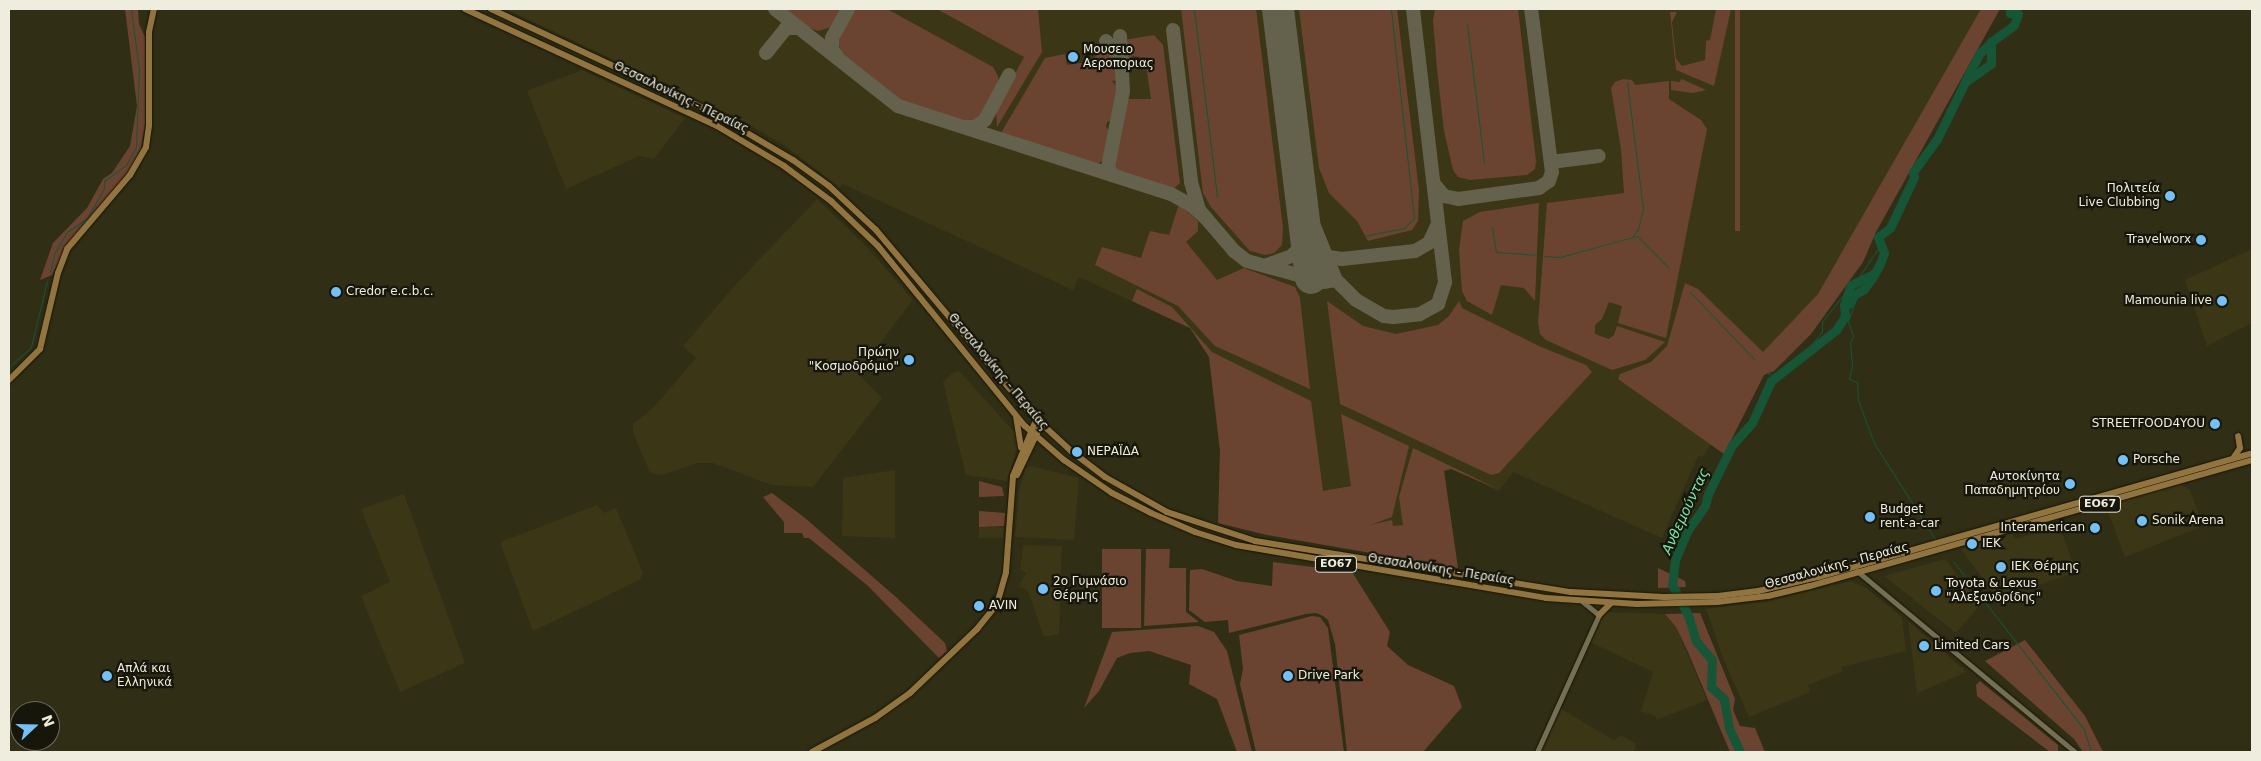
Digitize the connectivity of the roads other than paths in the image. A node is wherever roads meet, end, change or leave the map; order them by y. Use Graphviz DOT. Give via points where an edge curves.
graph roads {
  1 [pos="154,9"];
  2 [pos="465,9"];
  3 [pos="491,9"];
  4 [pos="9,380"];
  5 [pos="1014,413"];
  6 [pos="1036,420"];
  7 [pos="1041,426"];
  8 [pos="1033,434"];
  9 [pos="2238,436"];
  10 [pos="1022,450"];
  11 [pos="2252,453"];
  12 [pos="2231,459"];
  13 [pos="2252,460"];
  14 [pos="1013,483"];
  15 [pos="1949,544"];
  16 [pos="1856,570"];
  17 [pos="1664,601"];
  18 [pos="1583,602"];
  19 [pos="1611,603"];
  20 [pos="1599,615"];
  21 [pos="812,752"];
  22 [pos="1537,752"];
  23 [pos="2075,752"];
  1 -- 4 [label="main road" via="149,32 146,148 130,175 67,248 40,349"];
  2 -- 5 [label="main road, Θεσσαλονίκης - Περαίας" via="717,126 813,186 888,256"];
  3 -- 6 [label="main road, Θεσσαλονίκης - Περαίας" via="710,111 768,143 816,176 891,246"];
  5 -- 8 [label="main road, Θεσσαλονίκης - Περαίας"];
  5 -- 10 [label="main road"];
  6 -- 7 [label="main road, Θεσσαλονίκης - Περαίας"];
  6 -- 8 [label="main road"];
  7 -- 8 [label="main road"];
  7 -- 17 [label="main road, Θεσσαλονίκης - Περαίας / ΕΟ67" via="1083,461 1130,493 1187,520 1227,534 1279,546 1521,586"];
  8 -- 10 [label="main road"];
  8 -- 14 [label="main road"];
  8 -- 18 [label="main road, Θεσσαλονίκης - Περαίας / ΕΟ67" via="1112,493 1206,537 1286,556 1513,594"];
  9 -- 12 [label="main road" via="2240,448"];
  10 -- 14 [label="main road"];
  11 -- 12 [label="main road, Θεσσαλονίκης - Περαίας / ΕΟ67"];
  12 -- 15 [label="main road, Θεσσαλονίκης - Περαίας / ΕΟ67"];
  13 -- 15 [label="main road, Θεσσαλονίκης - Περαίας / ΕΟ67"];
  14 -- 21 [label="main road" via="1003,587 997,604 945,660 886,710"];
  15 -- 16 [label="main road, Θεσσαλονίκης - Περαίας / ΕΟ67" via="1927,547"];
  15 -- 16 [label="main road, Θεσσαλονίκης - Περαίας / ΕΟ67" via="1935,551"];
  16 -- 17 [label="main road, Θεσσαλονίκης - Περαίας / ΕΟ67" via="1758,591"];
  16 -- 23 [label="street"];
  17 -- 19 [label="main road, Θεσσαλονίκης - Περαίας / ΕΟ67"];
  18 -- 19 [label="main road, Θεσσαλονίκης - Περαίας / ΕΟ67"];
  18 -- 20 [label="street"];
  19 -- 20 [label="main road"];
  20 -- 22 [label="street"];
}
